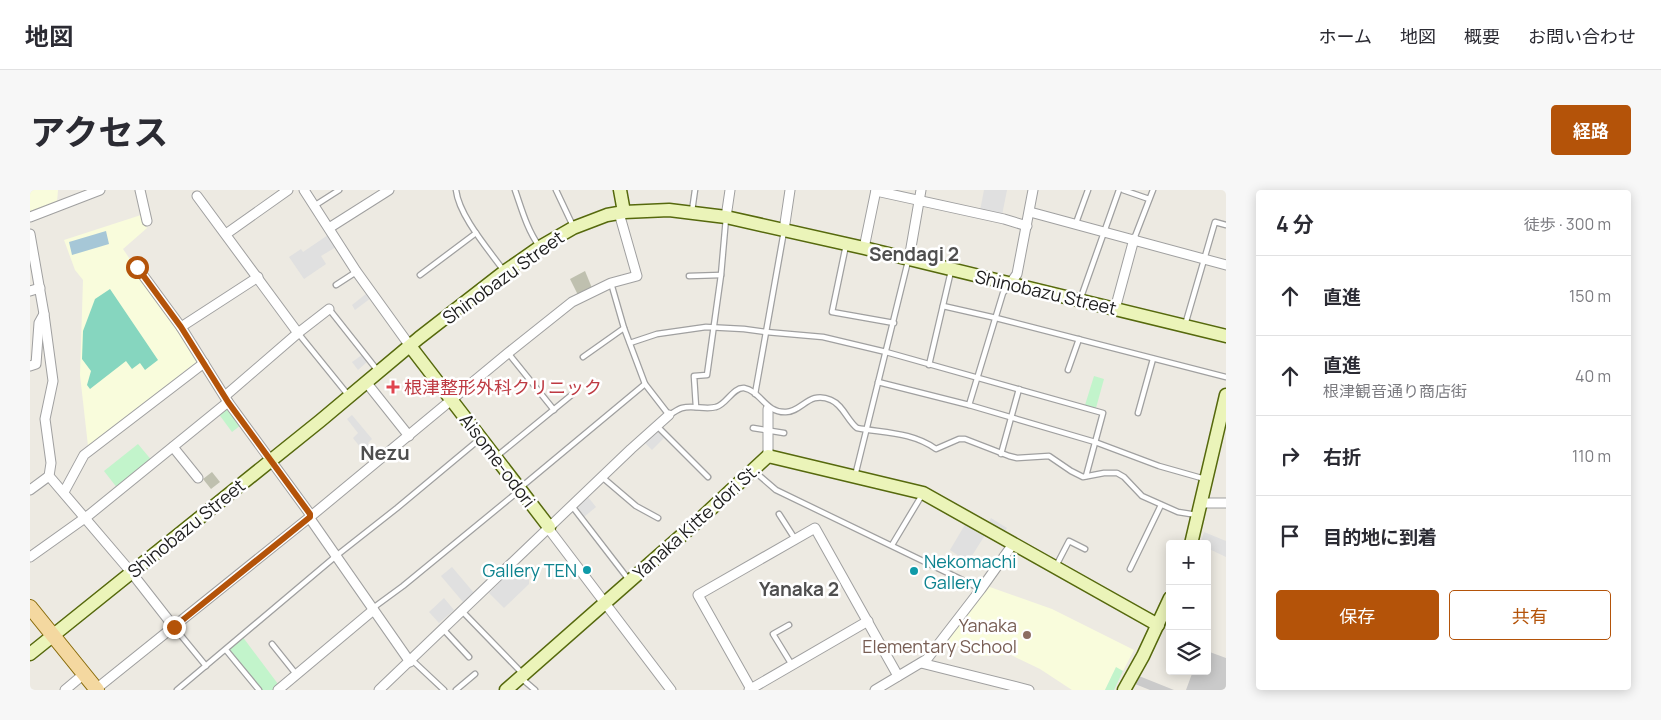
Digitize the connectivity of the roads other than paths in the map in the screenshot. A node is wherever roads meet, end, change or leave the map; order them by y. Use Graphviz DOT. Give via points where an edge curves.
graph roads {
  1 [pos="100,190"];
  2 [pos="140,190"];
  3 [pos="288,190"];
  4 [pos="304,190"];
  5 [pos="339,190"];
  6 [pos="388,190"];
  7 [pos="456,190"];
  8 [pos="516,190"];
  9 [pos="556,190"];
  10 [pos="620,190"];
  11 [pos="695,190"];
  12 [pos="730,190"];
  13 [pos="790,190"];
  14 [pos="876,190"];
  15 [pos="921,190"];
  16 [pos="1033,190"];
  17 [pos="1088,190"];
  18 [pos="1119,190"];
  19 [pos="1123,190"];
  20 [pos="1153,190"];
  21 [pos="197,196"];
  22 [pos="1149,199"];
  23 [pos="919,200"];
  24 [pos="314,206"];
  25 [pos="692,212"];
  26 [pos="1030,212"];
  27 [pos="622,213"];
  28 [pos="30,217"];
  29 [pos="726,217"];
  30 [pos="147,221"];
  31 [pos="1076,223"];
  32 [pos="1226,225"];
  33 [pos="1027,226"];
  34 [pos="329,228"];
  35 [pos="573,228"];
  36 [pos="784,230"];
  37 [pos="1104,231"];
  38 [pos="476,233"];
  39 [pos="30,234"];
  40 [pos="226,234"];
  41 [pos="1134,239"];
  42 [pos="846,244"];
  43 [pos="540,247"];
  44 [pos="864,248"];
  45 [pos="1205,258"];
  46 [pos="909,259"];
  47 [pos="1226,265"];
  48 [pos="137,267"];
  49 [pos="951,269"];
  50 [pos="356,271"];
  51 [pos="504,272"];
  52 [pos="420,275"];
  53 [pos="689,276"];
  54 [pos="721,276"];
  55 [pos="258,277"];
  56 [pos="611,283"];
  57 [pos="1010,284"];
  58 [pos="336,285"];
  59 [pos="40,288"];
  60 [pos="30,291"];
  61 [pos="1080,301"];
  62 [pos="943,306"];
  63 [pos="329,308"];
  64 [pos="1115,309"];
  65 [pos="44,314"];
  66 [pos="996,318"];
  67 [pos="894,323"];
  68 [pos="1185,325"];
  69 [pos="181,327"];
  70 [pos="714,327"];
  71 [pos="624,328"];
  72 [pos="766,332"];
  73 [pos="298,333"];
  74 [pos="1226,336"];
  75 [pos="1079,339"];
  76 [pos="630,343"];
  77 [pos="410,346"];
  78 [pos="886,352"];
  79 [pos="508,353"];
  80 [pos="583,357"];
  81 [pos="1153,359"];
  82 [pos="204,363"];
  83 [pos="929,365"];
  84 [pos="30,366"];
  85 [pos="1068,370"];
  86 [pos="378,372"];
  87 [pos="1226,377"];
  88 [pos="978,378"];
  89 [pos="366,382"];
  90 [pos="878,382"];
  91 [pos="646,384"];
  92 [pos="1019,389"];
  93 [pos="574,393"];
  94 [pos="755,394"];
  95 [pos="1226,395"];
  96 [pos="350,396"];
  97 [pos="226,399"];
  98 [pos="452,400"];
  99 [pos="969,405"];
  100 [pos="696,408"];
  101 [pos="768,408"];
  102 [pos="554,410"];
  103 [pos="1138,413"];
  104 [pos="669,416"];
  105 [pos="1010,417"];
  106 [pos="657,426"];
  107 [pos="753,428"];
  108 [pos="865,429"];
  109 [pos="768,431"];
  110 [pos="784,433"];
  111 [pos="409,436"];
  112 [pos="482,438"];
  113 [pos="1095,442"];
  114 [pos="173,447"];
  115 [pos="1001,454"];
  116 [pos="496,456"];
  117 [pos="768,456"];
  118 [pos="270,459"];
  119 [pos="753,470"];
  120 [pos="50,476"];
  121 [pos="1086,476"];
  122 [pos="708,477"];
  123 [pos="854,477"];
  124 [pos="198,478"];
  125 [pos="602,478"];
  126 [pos="1206,479"];
  127 [pos="520,489"];
  128 [pos="30,490"];
  129 [pos="64,492"];
  130 [pos="923,493"];
  131 [pos="1201,502"];
  132 [pos="1226,503"];
  133 [pos="1161,505"];
  134 [pos="572,506"];
  135 [pos="779,514"];
  136 [pos="1198,515"];
  137 [pos="310,517"];
  138 [pos="84,518"];
  139 [pos="658,518"];
  140 [pos="549,528"];
  141 [pos="795,539"];
  142 [pos="1192,540"];
  143 [pos="1013,544"];
  144 [pos="892,545"];
  145 [pos="1085,549"];
  146 [pos="336,556"];
  147 [pos="30,557"];
  148 [pos="1055,567"];
  149 [pos="1130,569"];
  150 [pos="132,572"];
  151 [pos="630,580"];
  152 [pos="981,589"];
  153 [pos="605,602"];
  154 [pos="30,607"];
  155 [pos="1166,607"];
  156 [pos="373,608"];
  157 [pos="462,611"];
  158 [pos="868,621"];
  159 [pos="789,625"];
  160 [pos="1158,625"];
  161 [pos="174,627"];
  162 [pos="443,629"];
  163 [pos="52,635"];
  164 [pos="272,644"];
  165 [pos="226,650"];
  166 [pos="30,654"];
  167 [pos="469,657"];
  168 [pos="411,661"];
  169 [pos="921,663"];
  170 [pos="792,665"];
  171 [pos="206,666"];
  172 [pos="84,674"];
  173 [pos="297,674"];
  174 [pos="475,674"];
  175 [pos="521,676"];
  176 [pos="898,676"];
  177 [pos="97,689"];
  178 [pos="65,690"];
  179 [pos="177,690"];
  180 [pos="259,690"];
  181 [pos="278,690"];
  182 [pos="379,690"];
  183 [pos="444,690"];
  184 [pos="456,690"];
  185 [pos="506,690"];
  186 [pos="534,690"];
  187 [pos="671,690"];
  188 [pos="750,690"];
  189 [pos="875,690"];
  190 [pos="1029,690"];
  191 [pos="1124,690"];
  1 -- 28 [label="street"];
  2 -- 30 [label="street"];
  3 -- 40 [label="street"];
  4 -- 24 [label="street"];
  5 -- 24 [label="lane"];
  6 -- 34 [label="street"];
  7 -- 38 [label="lane"];
  8 -- 43 [label="lane" via="532,236"];
  9 -- 35 [label="lane"];
  10 -- 27 [label="main road"];
  11 -- 25 [label="lane"];
  12 -- 29 [label="street"];
  13 -- 36 [label="street"];
  14 -- 23 [label="street"];
  14 -- 44 [label="street"];
  15 -- 23 [label="street"];
  16 -- 26 [label="street"];
  17 -- 31 [label="lane"];
  18 -- 37 [label="lane"];
  19 -- 22 [label="lane"];
  20 -- 22 [label="lane"];
  21 -- 40 [label="street"];
  22 -- 41 [label="lane"];
  23 -- 33 [label="street"];
  23 -- 46 [label="street"];
  24 -- 34 [label="street"];
  25 -- 27 [label="main road, Shinobazu Street"];
  25 -- 29 [label="main road, Shinobazu Street"];
  26 -- 31 [label="street"];
  26 -- 33 [label="street"];
  27 -- 35 [label="main road, Shinobazu Street"];
  27 -- 56 [label="street" via="637,276"];
  29 -- 36 [label="main road, Shinobazu Street"];
  29 -- 54 [label="lane"];
  31 -- 37 [label="street"];
  32 -- 45 [label="lane" via="1215,222"];
  33 -- 57 [label="street" via="1017,274"];
  34 -- 50 [label="street"];
  35 -- 43 [label="main road, Shinobazu Street"];
  36 -- 42 [label="main road, Shinobazu Street"];
  36 -- 72 [label="lane"];
  37 -- 41 [label="street"];
  37 -- 61 [label="lane"];
  38 -- 51 [label="lane"];
  38 -- 52 [label="lane"];
  39 -- 59 [label="street"];
  40 -- 55 [label="street"];
  41 -- 45 [label="street"];
  41 -- 64 [label="street"];
  42 -- 44 [label="main road, Shinobazu Street"];
  42 -- 67 [label="lane" via="832,312"];
  43 -- 51 [label="main road, Shinobazu Street"];
  44 -- 46 [label="main road, Shinobazu Street"];
  45 -- 47 [label="street"];
  45 -- 68 [label="lane"];
  46 -- 49 [label="main road, Shinobazu Street"];
  46 -- 67 [label="lane"];
  48 -- 69 [label="street"];
  49 -- 57 [label="main road, Shinobazu Street"];
  49 -- 62 [label="lane"];
  50 -- 58 [label="lane"];
  50 -- 77 [label="street"];
  51 -- 77 [label="main road, Shinobazu Street"];
  53 -- 54 [label="lane"];
  54 -- 70 [label="lane"];
  55 -- 69 [label="street"];
  55 -- 73 [label="street"];
  56 -- 71 [label="lane"];
  56 -- 79 [label="street" via="572,302"];
  57 -- 61 [label="main road, Shinobazu Street"];
  57 -- 66 [label="lane"];
  59 -- 60 [label="street"];
  59 -- 65 [label="street"];
  61 -- 64 [label="main road, Shinobazu Street"];
  62 -- 66 [label="lane"];
  62 -- 83 [label="lane"];
  63 -- 73 [label="street"];
  63 -- 86 [label="lane"];
  64 -- 68 [label="main road, Shinobazu Street"];
  65 -- 84 [label="street" via="39,323 36,364"];
  65 -- 120 [label="street" via="53,381 45,419"];
  66 -- 75 [label="lane"];
  66 -- 88 [label="lane"];
  67 -- 78 [label="lane"];
  68 -- 74 [label="main road, Shinobazu Street"];
  69 -- 82 [label="street"];
  70 -- 72 [label="lane"];
  70 -- 76 [label="lane" via="657,334"];
  70 -- 100 [label="lane" via="707,375 694,376"];
  71 -- 76 [label="lane"];
  71 -- 80 [label="lane"];
  72 -- 78 [label="lane" via="823,337"];
  72 -- 94 [label="lane"];
  73 -- 96 [label="lane"];
  73 -- 97 [label="street"];
  75 -- 81 [label="lane"];
  75 -- 85 [label="lane"];
  76 -- 91 [label="lane"];
  77 -- 86 [label="main road, Shinobazu Street"];
  77 -- 98 [label="main road, Aisome-odori"];
  78 -- 83 [label="lane"];
  78 -- 90 [label="lane"];
  79 -- 98 [label="street"];
  79 -- 102 [label="lane"];
  81 -- 87 [label="lane"];
  81 -- 103 [label="lane"];
  82 -- 97 [label="street"];
  82 -- 129 [label="street" via="84,455"];
  83 -- 88 [label="lane"];
  86 -- 89 [label="main road, Shinobazu Street"];
  88 -- 92 [label="lane"];
  88 -- 99 [label="lane"];
  89 -- 96 [label="main road, Shinobazu Street"];
  89 -- 111 [label="street"];
  90 -- 99 [label="lane"];
  90 -- 108 [label="lane"];
  91 -- 104 [label="lane"];
  91 -- 127 [label="lane"];
  92 -- 105 [label="lane"];
  92 -- 113 [label="lane" via="1103,413"];
  93 -- 102 [label="lane"];
  94 -- 100 [label="lane" via="744,388 738,389 717,407"];
  94 -- 101 [label="lane"];
  95 -- 126 [label="main road"];
  96 -- 118 [label="main road, Shinobazu Street"];
  97 -- 114 [label="street"];
  97 -- 118 [label="street"];
  98 -- 111 [label="street"];
  98 -- 112 [label="main road, Aisome-odori"];
  99 -- 105 [label="lane"];
  100 -- 104 [label="lane" via="683,408"];
  101 -- 108 [label="lane" via="790,412 814,398 830,399 853,425"];
  101 -- 109 [label="street"];
  102 -- 116 [label="lane"];
  104 -- 106 [label="street"];
  105 -- 113 [label="lane"];
  105 -- 115 [label="lane"];
  106 -- 122 [label="lane"];
  106 -- 125 [label="street"];
  107 -- 109 [label="lane"];
  108 -- 115 [label="lane" via="913,436 936,449 965,439"];
  108 -- 123 [label="lane"];
  109 -- 110 [label="lane"];
  109 -- 117 [label="street"];
  111 -- 137 [label="street"];
  112 -- 116 [label="main road, Aisome-odori"];
  112 -- 146 [label="lane"];
  113 -- 121 [label="lane"];
  113 -- 126 [label="lane" via="1158,466"];
  114 -- 124 [label="street"];
  114 -- 138 [label="street"];
  115 -- 121 [label="lane" via="1017,458 1049,456 1079,476"];
  116 -- 127 [label="main road, Aisome-odori"];
  117 -- 119 [label="main road, Yanaka Kitte dori St."];
  117 -- 123 [label="main road, Yanaka Kitte dori St."];
  118 -- 137 [label="street"];
  118 -- 150 [label="main road, Shinobazu Street"];
  119 -- 144 [label="lane" via="776,490"];
  119 -- 151 [label="main road, Yanaka Kitte dori St."];
  120 -- 128 [label="street"];
  120 -- 129 [label="street"];
  121 -- 133 [label="lane" via="1118,473 1142,496"];
  123 -- 130 [label="main road, Yanaka Kitte dori St."];
  125 -- 134 [label="street"];
  125 -- 139 [label="lane" via="636,506"];
  126 -- 131 [label="main road"];
  127 -- 140 [label="main road, Aisome-odori"];
  127 -- 156 [label="lane"];
  129 -- 138 [label="street"];
  130 -- 143 [label="main road, Yanaka Kitte dori St."];
  130 -- 144 [label="lane"];
  131 -- 132 [label="street"];
  131 -- 136 [label="main road"];
  133 -- 136 [label="lane"];
  133 -- 149 [label="lane"];
  134 -- 140 [label="street"];
  134 -- 151 [label="lane"];
  135 -- 141 [label="lane"];
  136 -- 142 [label="main road"];
  137 -- 146 [label="street"];
  137 -- 161 [label="street"];
  138 -- 147 [label="street"];
  138 -- 150 [label="street"];
  140 -- 153 [label="street"];
  140 -- 157 [label="street"];
  141 -- 158 [label="street" via="815,528"];
  141 -- 188 [label="street" via="698,596"];
  143 -- 148 [label="main road, Yanaka Kitte dori St."];
  143 -- 152 [label="street"];
  144 -- 152 [label="lane"];
  145 -- 148 [label="lane" via="1069,540"];
  146 -- 156 [label="street"];
  146 -- 165 [label="lane"];
  148 -- 160 [label="main road, Yanaka Kitte dori St."];
  150 -- 161 [label="street"];
  150 -- 163 [label="main road, Shinobazu Street"];
  151 -- 153 [label="main road, Yanaka Kitte dori St."];
  152 -- 169 [label="street"];
  153 -- 175 [label="main road, Yanaka Kitte dori St."];
  153 -- 187 [label="street"];
  154 -- 163 [label="main road"];
  155 -- 160 [label="main road"];
  156 -- 168 [label="street"];
  156 -- 173 [label="street"];
  157 -- 162 [label="street"];
  157 -- 175 [label="lane"];
  158 -- 170 [label="street"];
  158 -- 176 [label="street"];
  159 -- 170 [label="lane" via="773,634"];
  160 -- 191 [label="main road"];
  161 -- 171 [label="lane"];
  161 -- 177 [label="street"];
  162 -- 167 [label="lane"];
  162 -- 168 [label="street"];
  163 -- 166 [label="main road, Shinobazu Street"];
  163 -- 172 [label="main road"];
  164 -- 173 [label="lane"];
  165 -- 171 [label="lane"];
  165 -- 180 [label="lane"];
  168 -- 182 [label="street"];
  168 -- 183 [label="lane"];
  169 -- 176 [label="street"];
  169 -- 190 [label="street"];
  170 -- 188 [label="street"];
  171 -- 179 [label="lane"];
  172 -- 177 [label="main road"];
  172 -- 178 [label="street"];
  173 -- 181 [label="street"];
  174 -- 184 [label="lane"];
  175 -- 185 [label="main road, Yanaka Kitte dori St."];
  175 -- 186 [label="lane"];
  176 -- 189 [label="street"];
}
